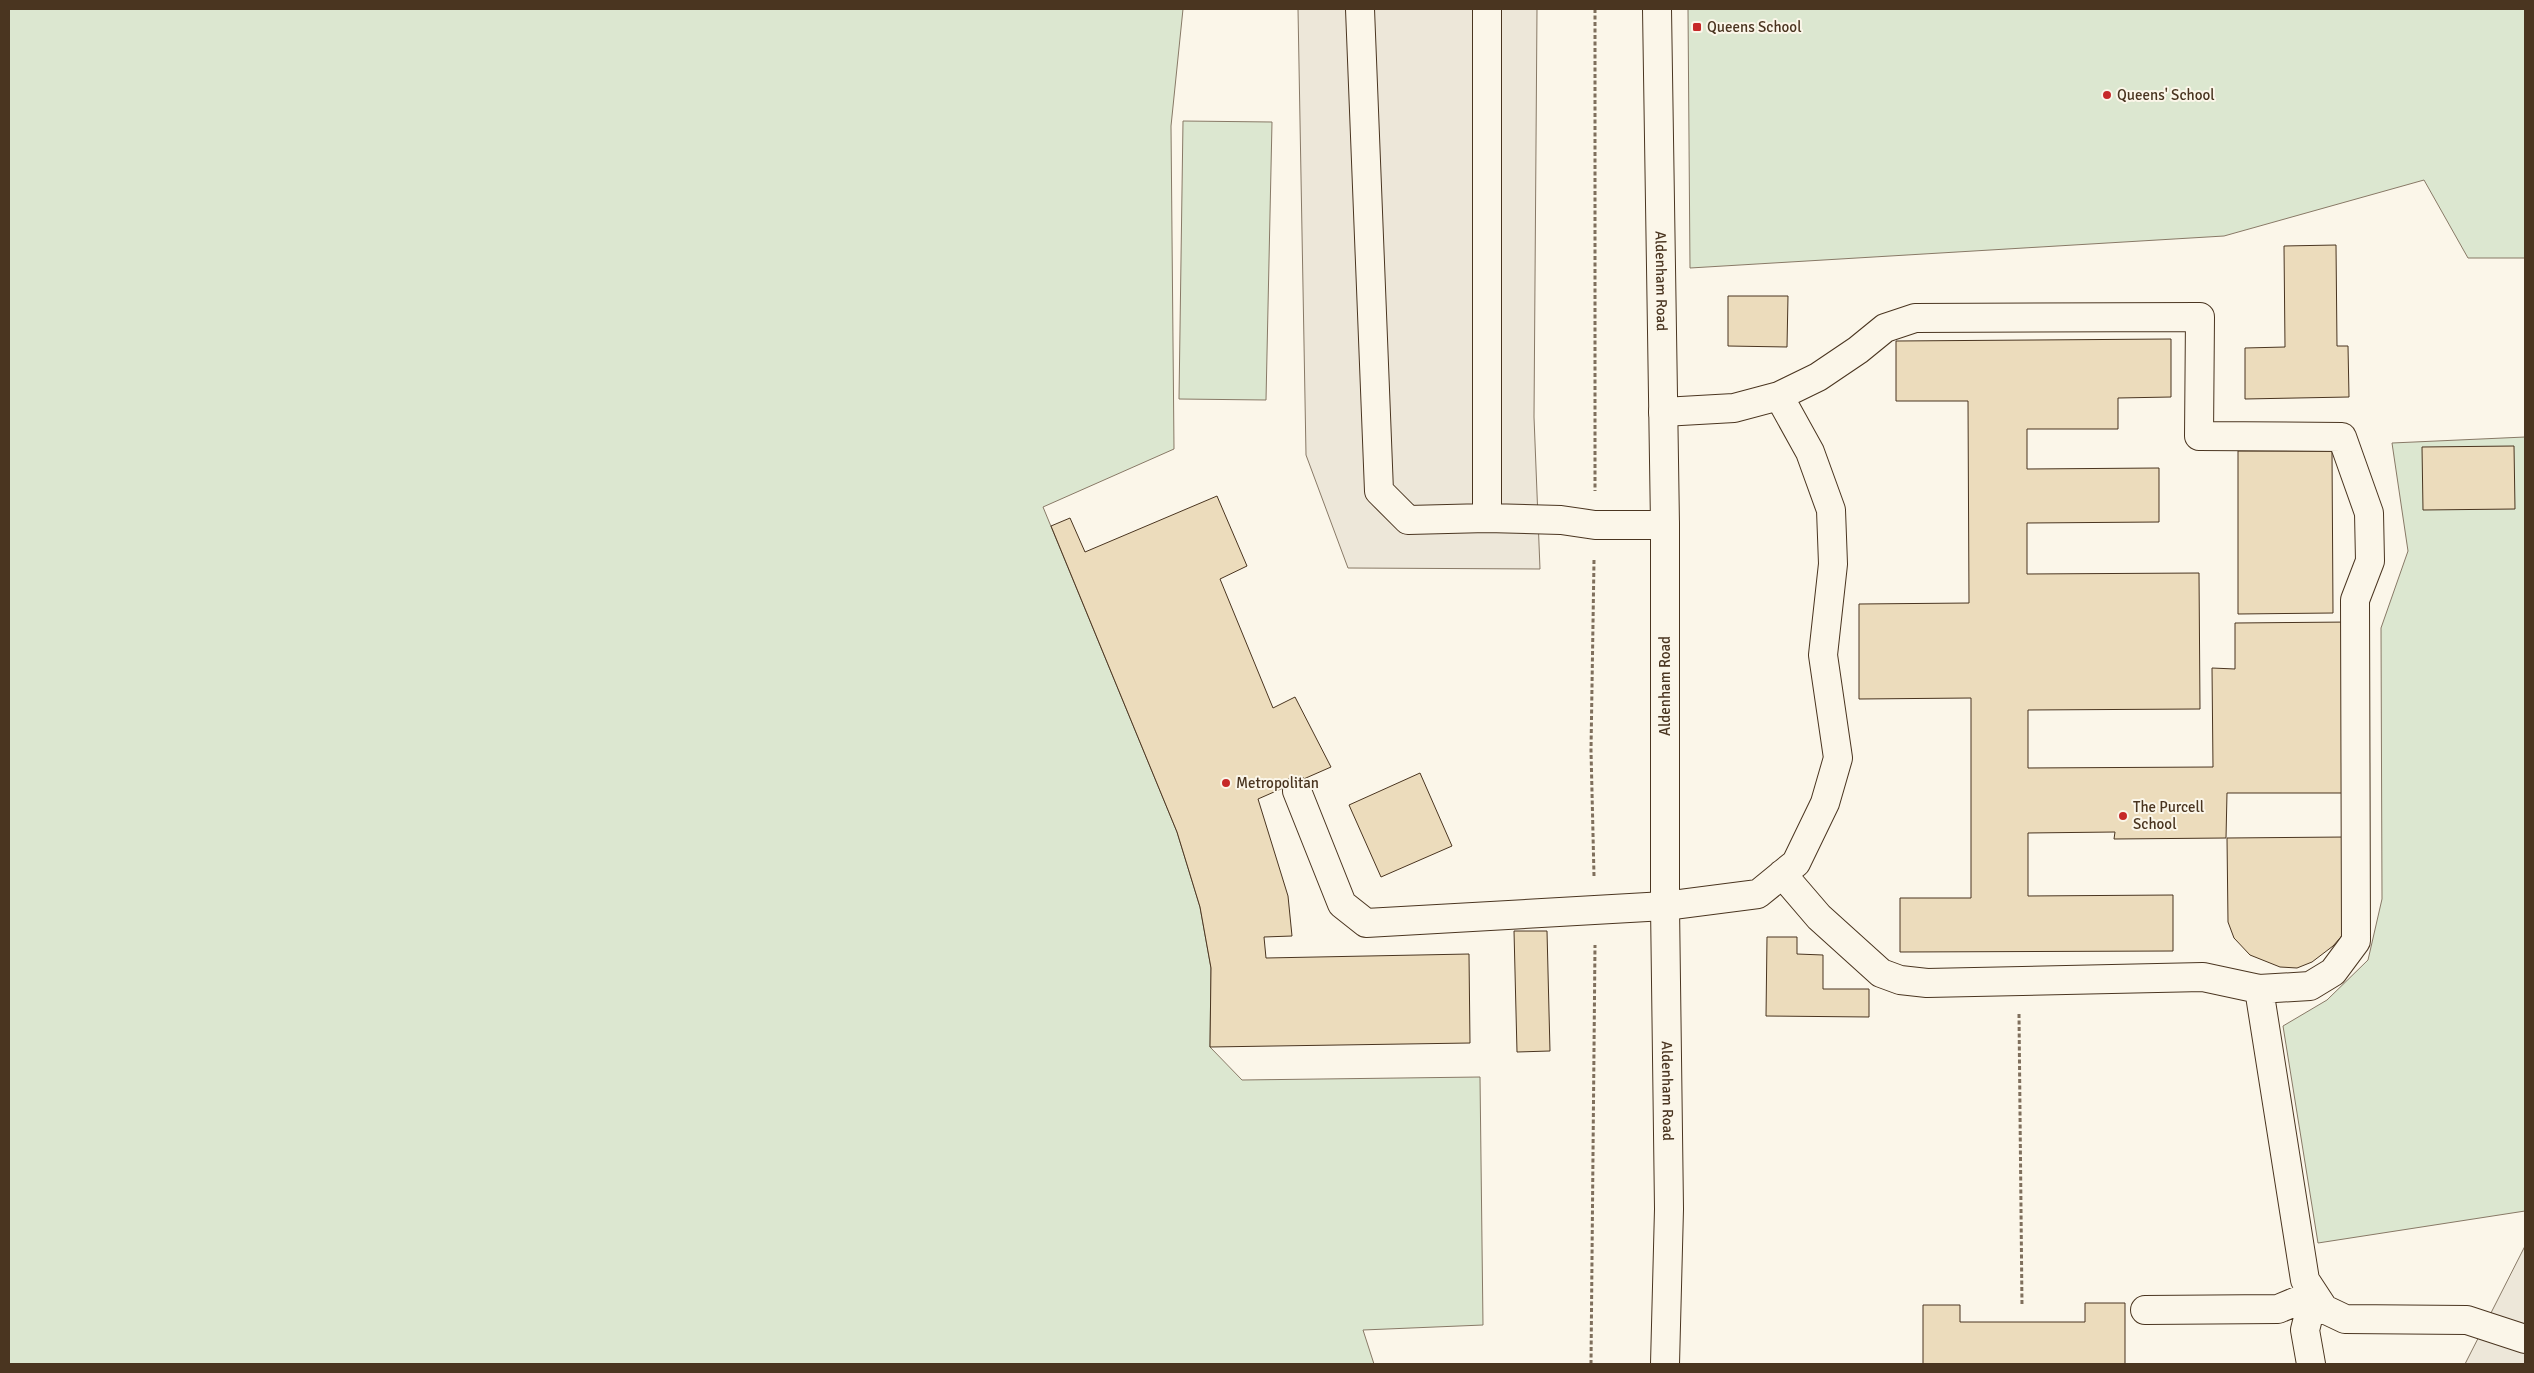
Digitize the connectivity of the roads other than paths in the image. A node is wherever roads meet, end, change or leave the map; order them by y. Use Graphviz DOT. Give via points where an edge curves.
graph roads {
  1 [pos="1360,9"];
  2 [pos="1487,9"];
  3 [pos="1657,9"];
  4 [pos="1779,396"];
  5 [pos="1663,412"];
  6 [pos="1487,518"];
  7 [pos="1666,525"];
  8 [pos="1297,791"];
  9 [pos="1782,874"];
  10 [pos="1664,906"];
  11 [pos="2259,990"];
  12 [pos="2314,1294"];
  13 [pos="2145,1310"];
  14 [pos="2525,1338"];
  15 [pos="1665,1364"];
  16 [pos="2311,1364"];
  1 -- 6 [label="main road" via="1379,491 1408,520"];
  2 -- 6 [label="main road"];
  3 -- 5 [label="main road, Aldenham Road"];
  4 -- 5 [label="main road" via="1734,408"];
  4 -- 9 [label="main road" via="1810,452 1831,510 1833,564 1823,655 1838,758 1825,803 1796,863"];
  4 -- 11 [label="main road" via="1818,377 1885,328 1915,318 2200,317 2199,436 2342,437 2369,513 2370,561 2355,600 2356,940 2333,972 2310,986"];
  5 -- 7 [label="main road, Aldenham Road"];
  6 -- 7 [label="main road"];
  7 -- 10 [label="main road, Aldenham Road"];
  8 -- 10 [label="main road" via="1342,904 1366,923"];
  9 -- 10 [label="main road" via="1758,894"];
  9 -- 11 [label="main road" via="1820,917 1880,973 1900,980 1927,983 2203,977"];
  10 -- 15 [label="main road, Aldenham Road" via="1669,1209"];
  11 -- 12 [label="main road" via="2305,1280"];
  12 -- 13 [label="main road" via="2278,1309"];
  12 -- 14 [label="main road" via="2324,1309 2345,1318 2467,1320"];
  12 -- 16 [label="main road" via="2305,1330"];
}
